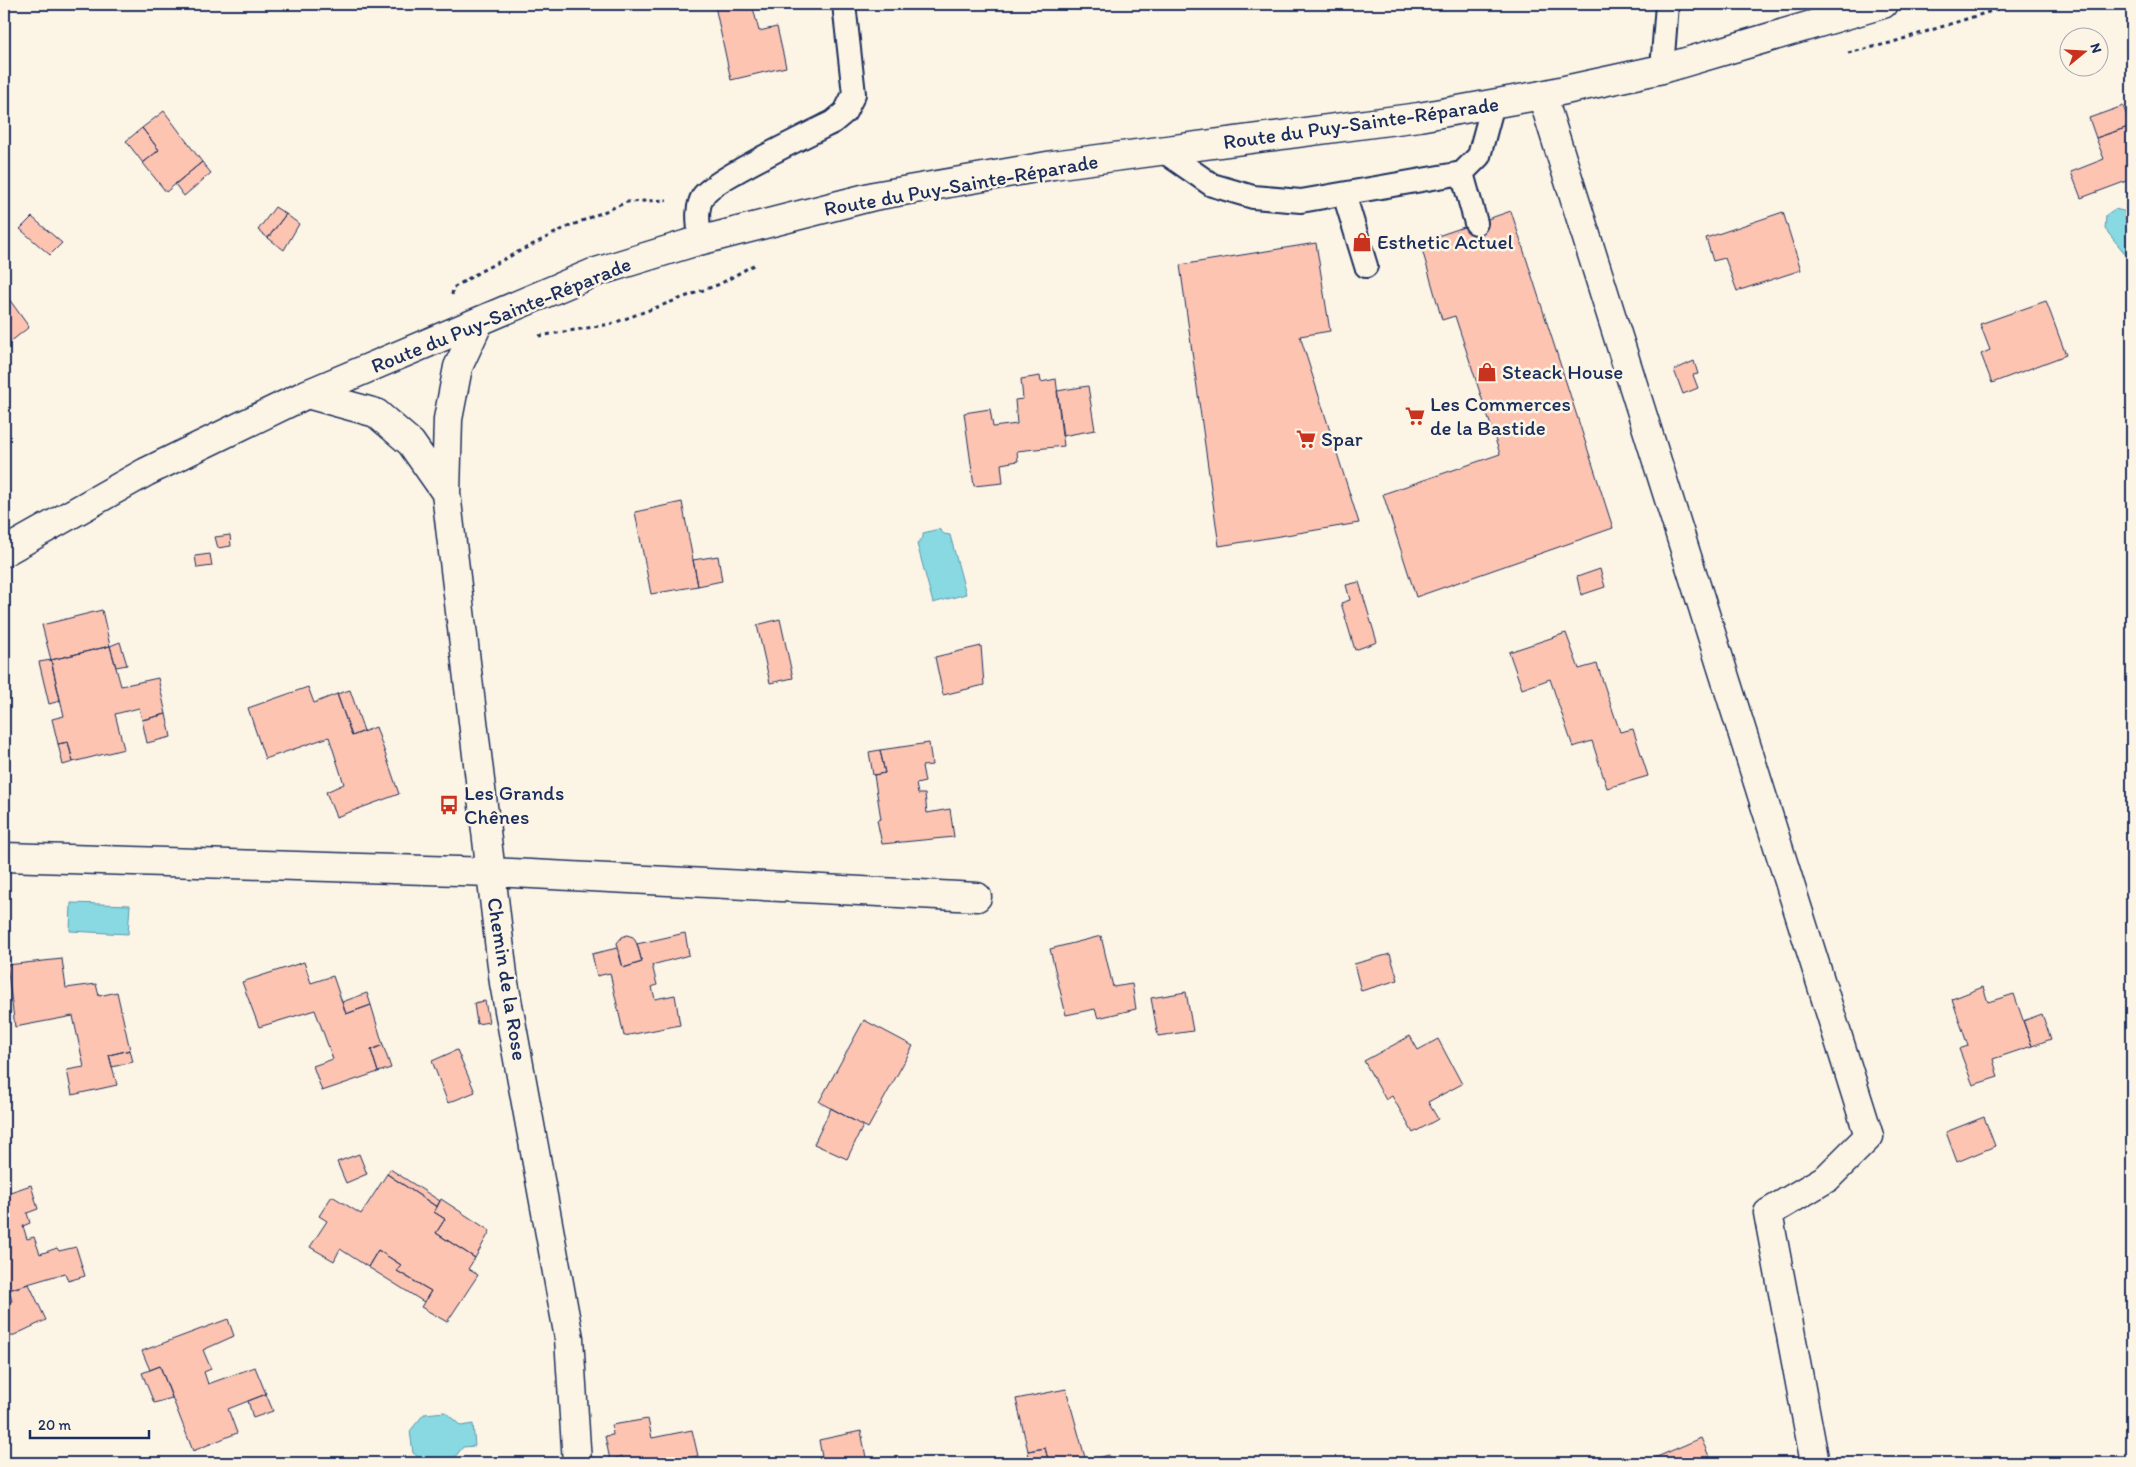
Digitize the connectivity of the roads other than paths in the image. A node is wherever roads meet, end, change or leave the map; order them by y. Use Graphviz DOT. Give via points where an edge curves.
graph roads {
  1 [pos="844,4"];
  2 [pos="1667,4"];
  3 [pos="1883,4"];
  4 [pos="1662,69"];
  5 [pos="1542,95"];
  6 [pos="1493,104"];
  7 [pos="1163,150"];
  8 [pos="1462,174"];
  9 [pos="1344,194"];
  10 [pos="1476,223"];
  11 [pos="700,241"];
  12 [pos="1366,266"];
  13 [pos="479,322"];
  14 [pos="307,394"];
  15 [pos="446,493"];
  16 [pos="4,552"];
  17 [pos="4,857"];
  18 [pos="491,872"];
  19 [pos="977,897"];
  20 [pos="576,1463"];
  21 [pos="1815,1463"];
  1 -- 11 [label="lane" via="854,94 846,112 703,194 697,211"];
  2 -- 4 [label="lane"];
  3 -- 4 [label="street, Route du Puy-Sainte-Réparade"];
  4 -- 5 [label="street, Route du Puy-Sainte-Réparade"];
  5 -- 6 [label="street, Route du Puy-Sainte-Réparade"];
  5 -- 21 [label="street" via="1868,1136 1828,1178 1768,1213"];
  6 -- 7 [label="street, Route du Puy-Sainte-Réparade" via="1419,117"];
  6 -- 8 [label="lane" via="1480,156"];
  7 -- 9 [label="lane" via="1212,185 1252,197 1301,200"];
  7 -- 11 [label="street, Route du Puy-Sainte-Réparade" via="874,196"];
  8 -- 9 [label="lane"];
  8 -- 10 [label="lane"];
  9 -- 12 [label="lane"];
  11 -- 13 [label="street, Route du Puy-Sainte-Réparade" via="593,273"];
  13 -- 14 [label="street, Route du Puy-Sainte-Réparade"];
  13 -- 15 [label="street, Chemin de la Rose" via="458,367 450,410"];
  14 -- 15 [label="street, Chemin de la Rose" via="376,413 411,443"];
  14 -- 16 [label="street, Route du Puy-Sainte-Réparade" via="146,472"];
  15 -- 18 [label="street, Chemin de la Rose"];
  17 -- 18 [label="street"];
  18 -- 19 [label="street"];
  18 -- 20 [label="street, Chemin de la Rose" via="504,982 569,1338"];
}
